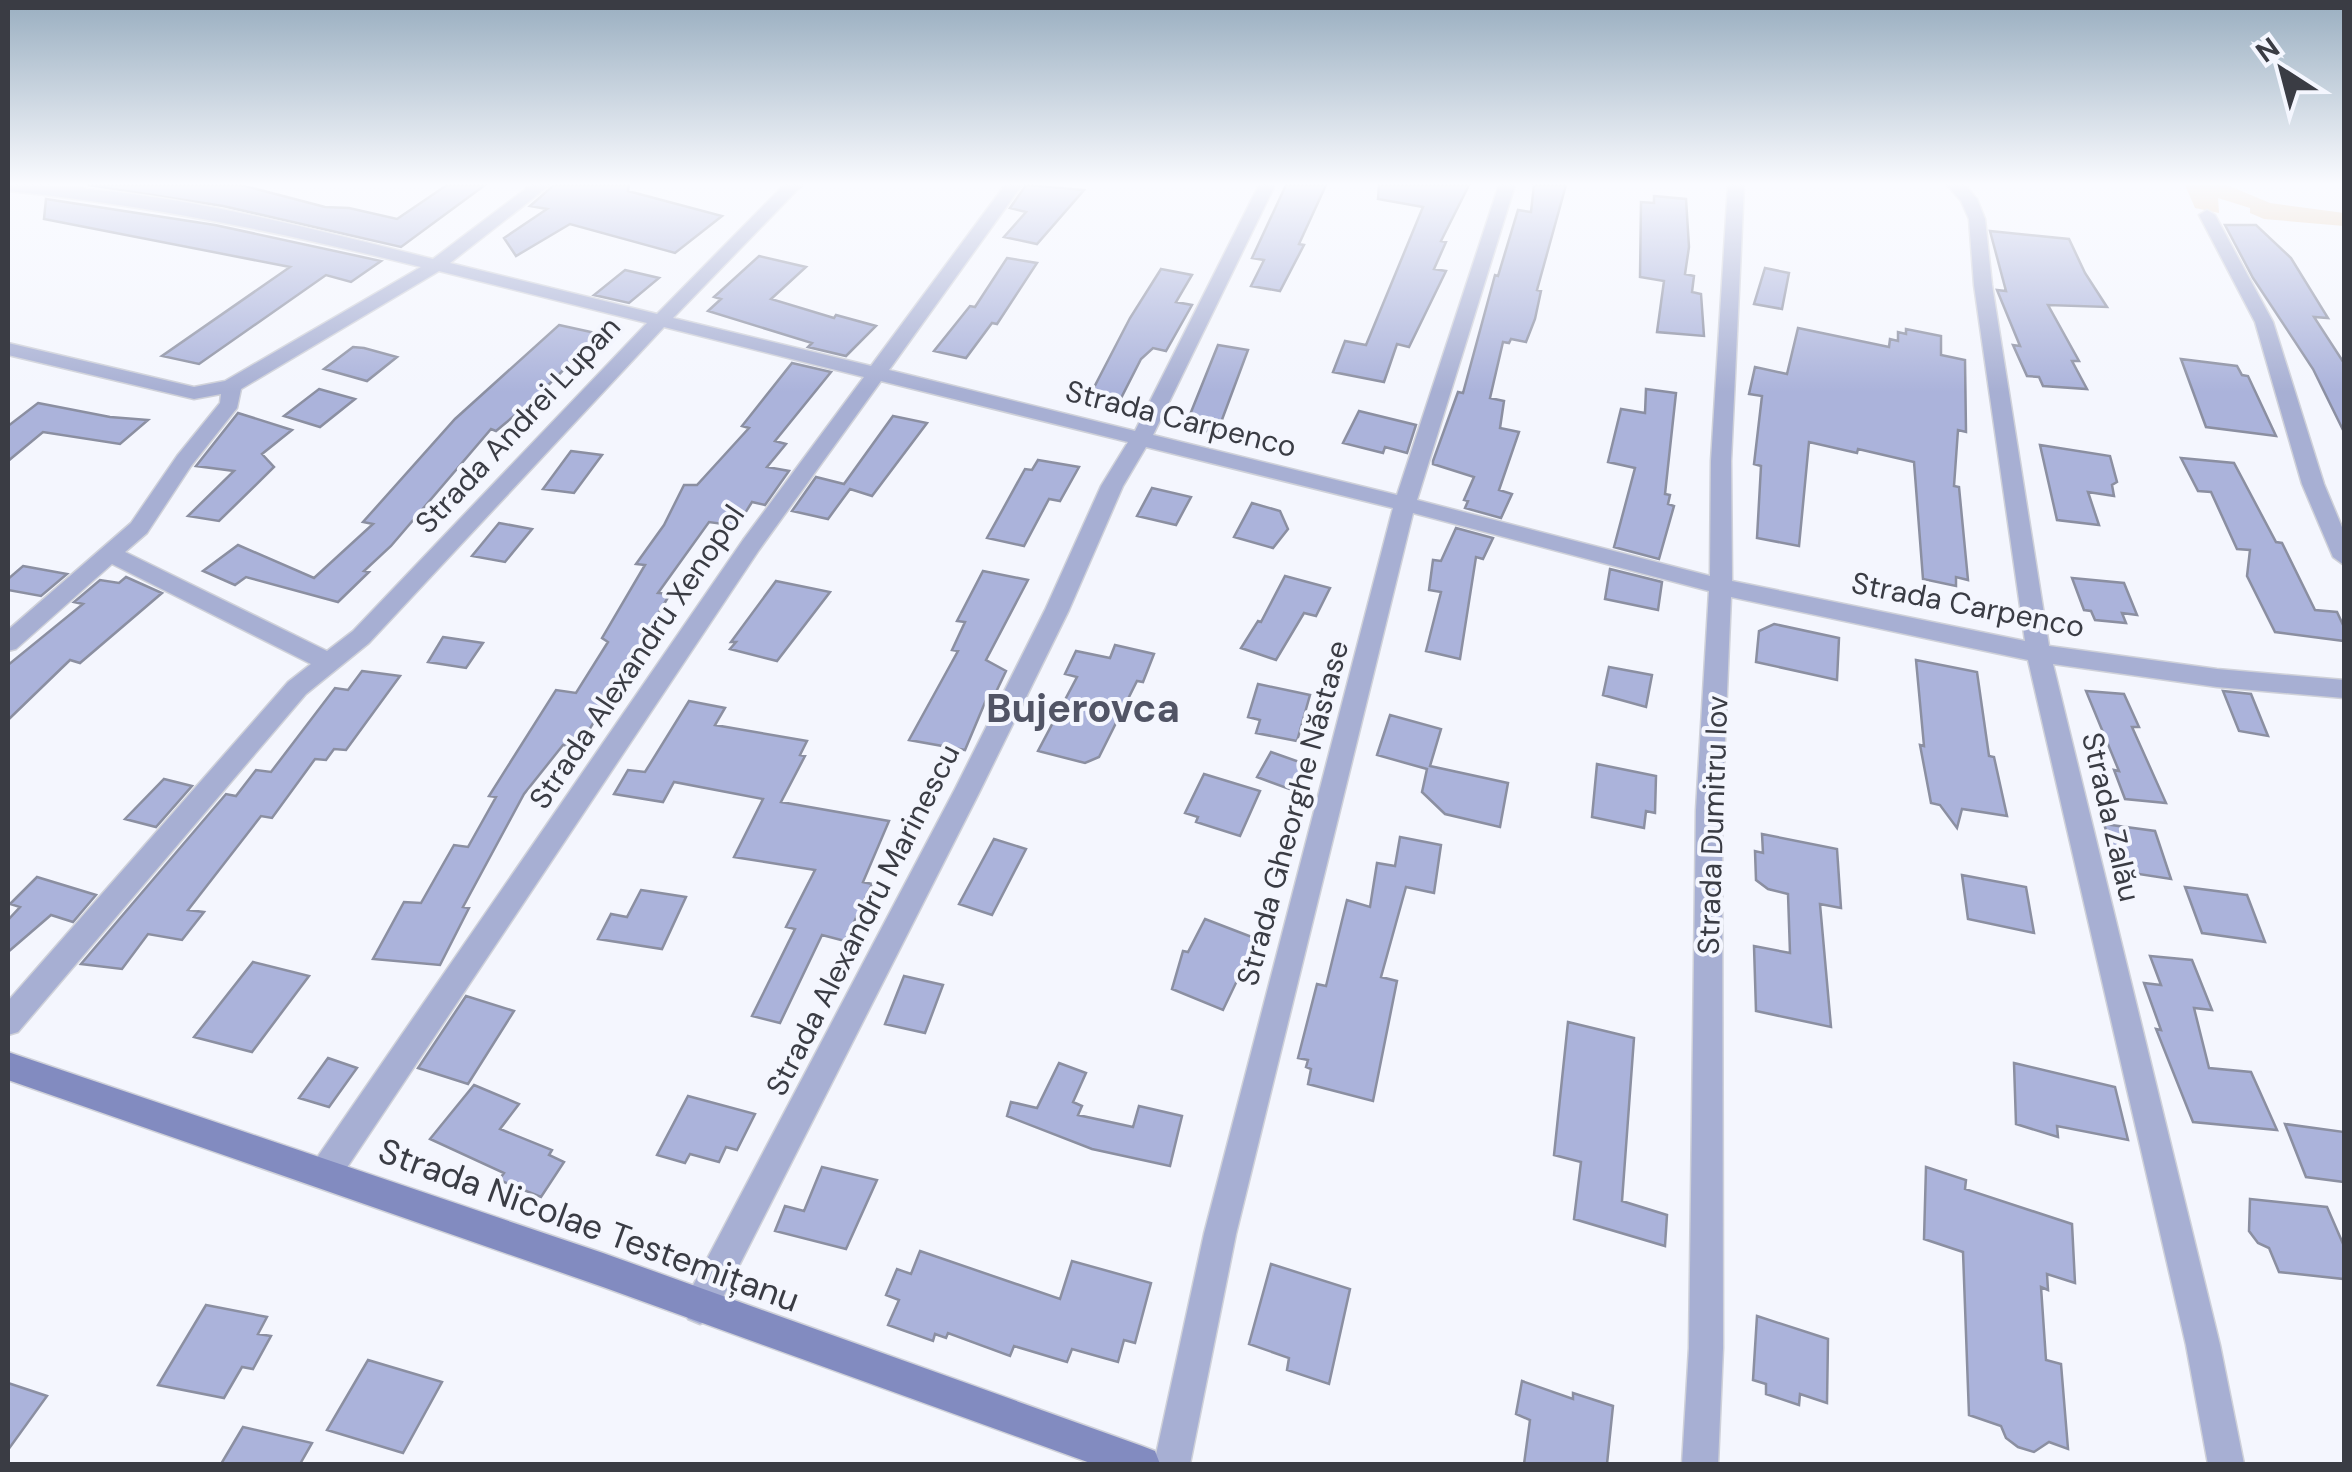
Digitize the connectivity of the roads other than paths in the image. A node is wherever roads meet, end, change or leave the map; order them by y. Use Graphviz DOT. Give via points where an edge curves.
graph roads {
  1 [pos="380,254"];
  2 [pos="452,254"];
  3 [pos="728,254"];
  4 [pos="965,254"];
  5 [pos="1233,254"];
  6 [pos="1485,254"];
  7 [pos="1732,254"];
  8 [pos="1981,254"];
  9 [pos="2228,254"];
  10 [pos="434,267"];
  11 [pos="662,321"];
  12 [pos="8,349"];
  13 [pos="34,355"];
  14 [pos="874,373"];
  15 [pos="8,374"];
  16 [pos="231,386"];
  17 [pos="1140,440"];
  18 [pos="1405,504"];
  19 [pos="112,554"];
  20 [pos="2344,556"];
  21 [pos="1719,586"];
  22 [pos="8,643"];
  23 [pos="2038,653"];
  24 [pos="326,661"];
  25 [pos="2344,689"];
  26 [pos="8,1022"];
  27 [pos="8,1066"];
  28 [pos="325,1174"];
  29 [pos="700,1307"];
  30 [pos="1142,1464"];
  31 [pos="1172,1464"];
  32 [pos="1700,1464"];
  33 [pos="2226,1464"];
  1 -- 10 [label="street, Strada Carpenco"];
  2 -- 10 [label="street"];
  3 -- 11 [label="street, Strada Andrei Lupan"];
  4 -- 14 [label="street, Strada Alexandru Xenopol"];
  5 -- 17 [label="street, Strada Alexandru Marinescu"];
  6 -- 18 [label="street, Strada Gheorghe Năstase"];
  7 -- 21 [label="street, Strada Dumitru Iov"];
  8 -- 23 [label="street, Strada Zalău"];
  9 -- 20 [label="street" via="2264,322 2313,484"];
  10 -- 11 [label="street, Strada Carpenco"];
  10 -- 16 [label="street"];
  11 -- 14 [label="street, Strada Carpenco"];
  11 -- 24 [label="street, Strada Andrei Lupan" via="361,637"];
  12 -- 13 [label="street"];
  13 -- 15 [label="street"];
  13 -- 16 [label="street" via="194,393"];
  14 -- 17 [label="street, Strada Carpenco"];
  14 -- 28 [label="street, Strada Alexandru Xenopol"];
  16 -- 19 [label="street" via="222,416 158,505"];
  17 -- 18 [label="street, Strada Carpenco"];
  17 -- 29 [label="street, Strada Alexandru Marinescu"];
  18 -- 21 [label="street, Strada Carpenco"];
  18 -- 31 [label="street, Strada Gheorghe Năstase" via="1234,1176"];
  19 -- 22 [label="street"];
  19 -- 24 [label="street"];
  21 -- 23 [label="street, Strada Carpenco"];
  21 -- 32 [label="street, Strada Dumitru Iov" via="1709,810"];
  23 -- 25 [label="street, Strada Carpenco"];
  23 -- 33 [label="street, Strada Zalău"];
  24 -- 26 [label="street, Strada Andrei Lupan"];
  27 -- 28 [label="street, Strada Nicolae Testemițanu"];
  28 -- 29 [label="street, Strada Nicolae Testemițanu"];
  29 -- 30 [label="street, Strada Nicolae Testemițanu"];
}
